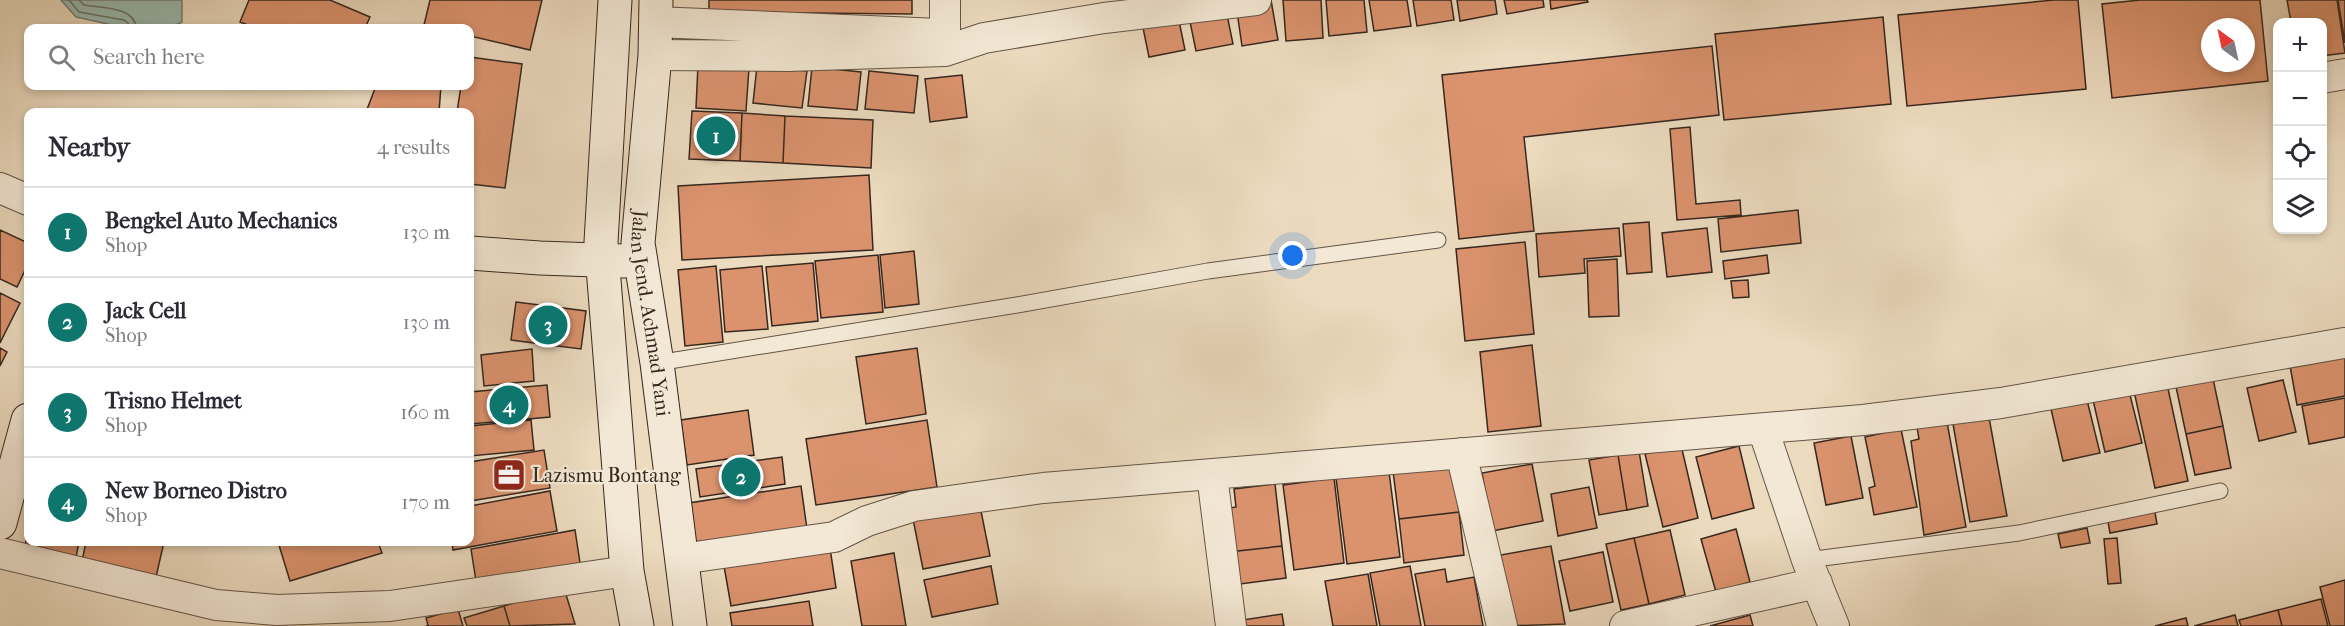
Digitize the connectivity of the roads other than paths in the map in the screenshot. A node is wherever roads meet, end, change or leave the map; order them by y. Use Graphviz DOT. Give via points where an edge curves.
graph roads {
  1 [pos="615,0"];
  2 [pos="945,0"];
  3 [pos="1256,0"];
  4 [pos="1104,9"];
  5 [pos="656,11"];
  6 [pos="945,43"];
  7 [pos="655,55"];
  8 [pos="2345,74"];
  9 [pos="2327,77"];
  10 [pos="0,188"];
  11 [pos="24,198"];
  12 [pos="474,233"];
  13 [pos="1438,240"];
  14 [pos="602,251"];
  15 [pos="640,252"];
  16 [pos="474,253"];
  17 [pos="2344,343"];
  18 [pos="657,363"];
  19 [pos="24,426"];
  20 [pos="1763,429"];
  21 [pos="9,448"];
  22 [pos="1461,453"];
  23 [pos="1212,475"];
  24 [pos="2220,491"];
  25 [pos="0,523"];
  26 [pos="0,553"];
  27 [pos="681,559"];
  28 [pos="627,571"];
  29 [pos="1812,571"];
  30 [pos="637,626"];
  31 [pos="690,626"];
  32 [pos="1231,626"];
  33 [pos="1502,626"];
  34 [pos="1625,626"];
  35 [pos="1834,626"];
  1 -- 14 [label="street, Jalan Jend. Achmad Yani"];
  2 -- 6 [label="street"];
  3 -- 4 [label="street"];
  4 -- 6 [label="street" via="984,38"];
  5 -- 6 [label="street"];
  5 -- 7 [label="street, Jalan Jend. Achmad Yani"];
  6 -- 7 [label="street" via="787,57"];
  7 -- 15 [label="street, Jalan Jend. Achmad Yani"];
  8 -- 9 [label="street"];
  10 -- 11 [label="street"];
  12 -- 14 [label="street"];
  13 -- 18 [label="lane" via="1208,271"];
  14 -- 15 [label="street"];
  14 -- 16 [label="street"];
  14 -- 28 [label="street, Jalan Jend. Achmad Yani"];
  15 -- 18 [label="street, Jalan Jend. Achmad Yani"];
  17 -- 20 [label="street" via="2001,403"];
  18 -- 27 [label="street, Jalan Jend. Achmad Yani"];
  19 -- 21 [label="street"];
  20 -- 22 [label="street"];
  20 -- 29 [label="street"];
  21 -- 25 [label="street"];
  22 -- 23 [label="street"];
  22 -- 33 [label="street"];
  23 -- 27 [label="street" via="1043,488 914,506 834,537"];
  23 -- 32 [label="street"];
  24 -- 29 [label="lane"];
  26 -- 28 [label="street" via="216,604 277,610 390,606"];
  27 -- 31 [label="street, Jalan Jend. Achmad Yani"];
  28 -- 30 [label="street, Jalan Jend. Achmad Yani"];
  29 -- 34 [label="street"];
  29 -- 35 [label="street"];
}
